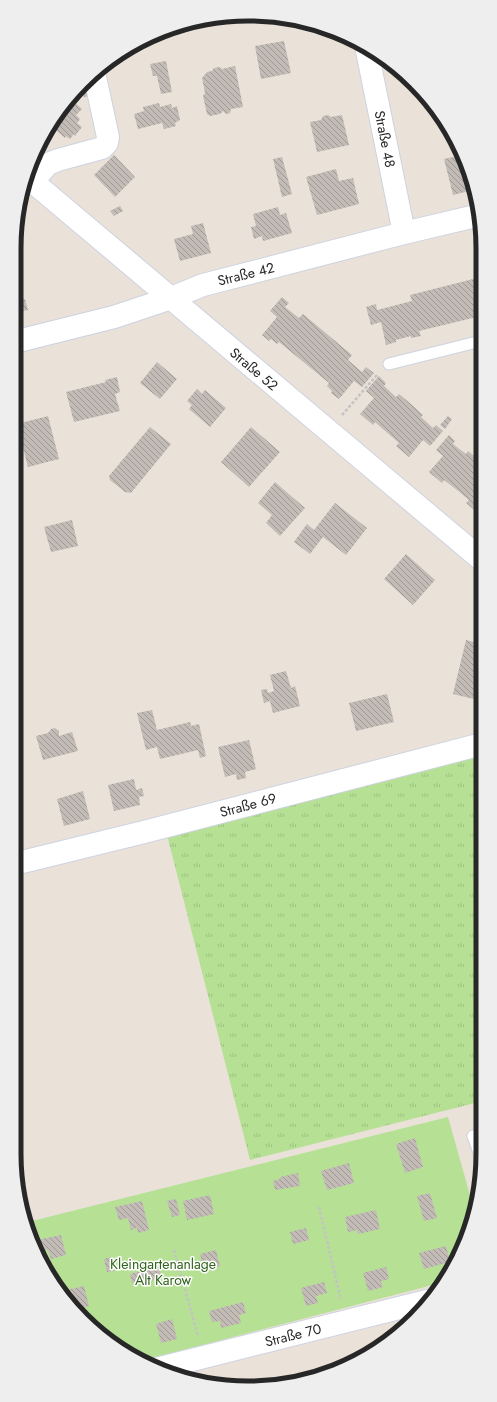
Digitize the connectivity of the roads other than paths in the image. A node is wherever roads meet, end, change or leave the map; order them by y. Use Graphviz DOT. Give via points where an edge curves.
graph roads {
  1 [pos="368,55"];
  2 [pos="96,80"];
  3 [pos="32,177"];
  4 [pos="32,180"];
  5 [pos="474,216"];
  6 [pos="404,233"];
  7 [pos="171,298"];
  8 [pos="21,340"];
  9 [pos="476,342"];
  10 [pos="389,364"];
  11 [pos="476,555"];
  12 [pos="476,746"];
  13 [pos="21,862"];
  14 [pos="473,1136"];
  15 [pos="476,1144"];
  16 [pos="422,1301"];
  17 [pos="167,1366"];
  1 -- 6 [label="street, Straße 48"];
  2 -- 3 [label="street" via="108,137 107,143 102,148 48,164"];
  4 -- 7 [label="street, Straße 52"];
  5 -- 6 [label="street, Straße 42"];
  6 -- 7 [label="street, Straße 42" via="203,285"];
  7 -- 8 [label="street, Straße 42" via="114,317"];
  7 -- 11 [label="street, Straße 52"];
  9 -- 10 [label="lane"];
  12 -- 13 [label="street, Straße 69"];
  14 -- 15 [label="lane"];
  16 -- 17 [label="street, Straße 70"];
}
